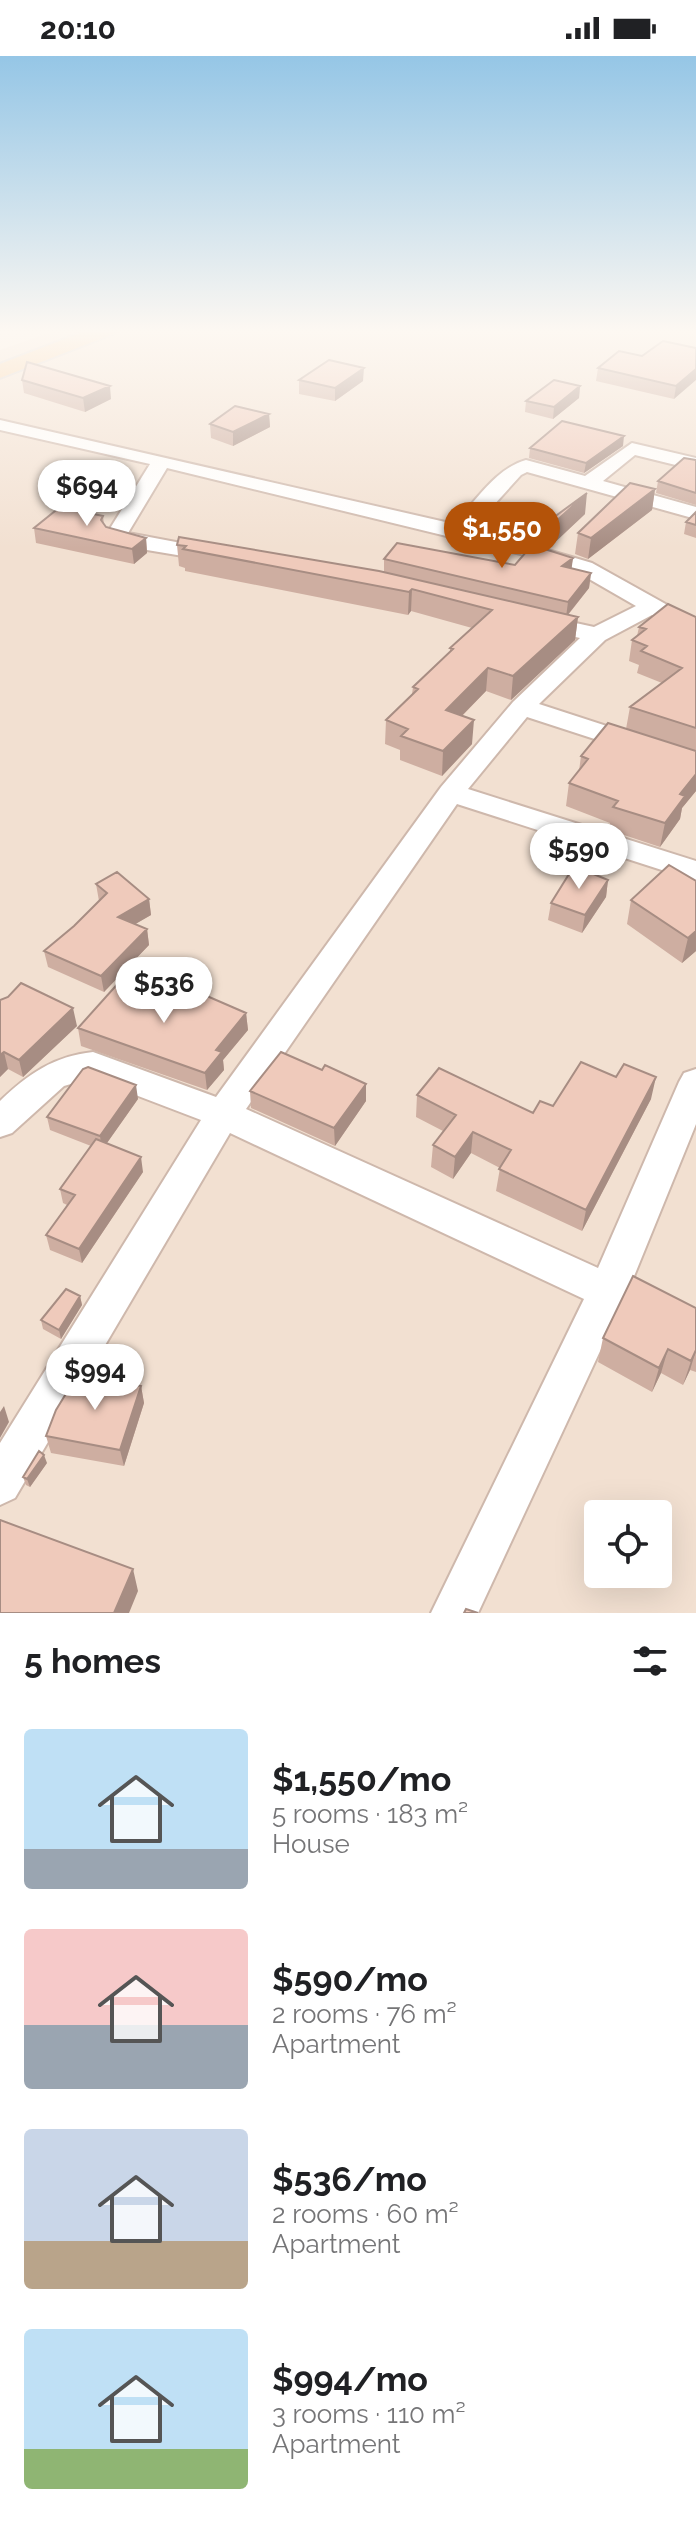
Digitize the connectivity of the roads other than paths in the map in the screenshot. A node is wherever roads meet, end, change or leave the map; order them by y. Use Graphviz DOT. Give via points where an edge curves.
graph roads {
  1 [pos="0,425"];
  2 [pos="162,461"];
  3 [pos="696,464"];
  4 [pos="588,483"];
  5 [pos="622,493"];
  6 [pos="696,513"];
  7 [pos="600,514"];
  8 [pos="458,532"];
  9 [pos="578,536"];
  10 [pos="556,557"];
  11 [pos="230,558"];
  12 [pos="651,607"];
  13 [pos="519,617"];
  14 [pos="696,630"];
  15 [pos="597,635"];
  16 [pos="522,707"];
  17 [pos="696,764"];
  18 [pos="451,793"];
  19 [pos="696,871"];
  20 [pos="696,1082"];
  21 [pos="223,1114"];
  22 [pos="0,1123"];
  23 [pos="608,1291"];
  24 [pos="0,1483"];
  25 [pos="454,1613"];
  1 -- 2 [label="street"];
  2 -- 8 [label="street"];
  2 -- 11 [label="street" via="116,535"];
  3 -- 4 [label="street" via="632,449"];
  4 -- 5 [label="street"];
  4 -- 8 [label="street" via="519,467"];
  5 -- 6 [label="street"];
  5 -- 7 [label="street"];
  8 -- 10 [label="street"];
  9 -- 10 [label="street"];
  10 -- 12 [label="street" via="610,580"];
  12 -- 14 [label="street"];
  12 -- 15 [label="street"];
  13 -- 15 [label="street"];
  15 -- 16 [label="street"];
  16 -- 17 [label="street"];
  16 -- 18 [label="street"];
  18 -- 19 [label="street"];
  18 -- 21 [label="street"];
  20 -- 23 [label="street"];
  21 -- 22 [label="street" via="93,1065 52,1075"];
  21 -- 23 [label="street"];
  21 -- 24 [label="street"];
  23 -- 25 [label="street"];
}
